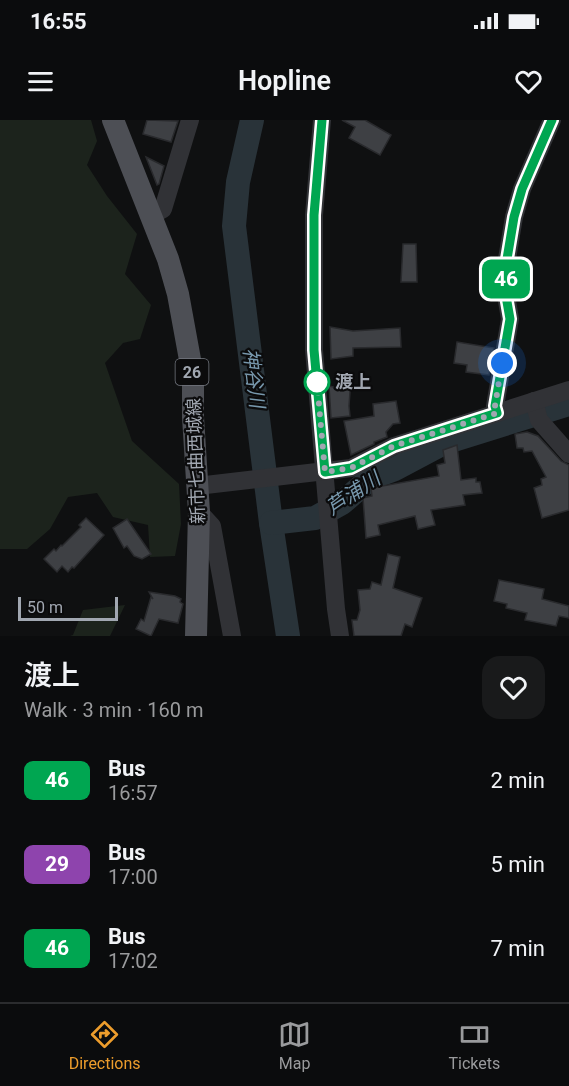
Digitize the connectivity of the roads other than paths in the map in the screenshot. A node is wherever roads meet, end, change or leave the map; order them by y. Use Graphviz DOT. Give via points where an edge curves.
graph roads {
  1 [pos="113,120"];
  2 [pos="190,120"];
  3 [pos="322,120"];
  4 [pos="552,120"];
  5 [pos="152,215"];
  6 [pos="569,390"];
  7 [pos="536,411"];
  8 [pos="497,413"];
  9 [pos="569,454"];
  10 [pos="322,473"];
  11 [pos="207,485"];
  12 [pos="199,512"];
  13 [pos="196,636"];
  14 [pos="232,636"];
  15 [pos="339,636"];
  1 -- 5 [label="main road, 新市七曲西城線 / 26"];
  2 -- 5 [label="street" via="163,209"];
  3 -- 10 [label="street" via="314,215 314,350"];
  4 -- 8 [label="street" via="514,217 506,265 510,319"];
  5 -- 11 [label="main road, 新市七曲西城線 / 26" via="178,294 193,376 193,417"];
  6 -- 7 [label="street"];
  7 -- 8 [label="street"];
  7 -- 9 [label="street"];
  8 -- 10 [label="street" via="394,446 351,468"];
  10 -- 11 [label="street"];
  10 -- 15 [label="street"];
  11 -- 12 [label="main road, 新市七曲西城線 / 26"];
  12 -- 13 [label="main road, 新市七曲西城線 / 26"];
  12 -- 14 [label="street" via="212,526"];
}
